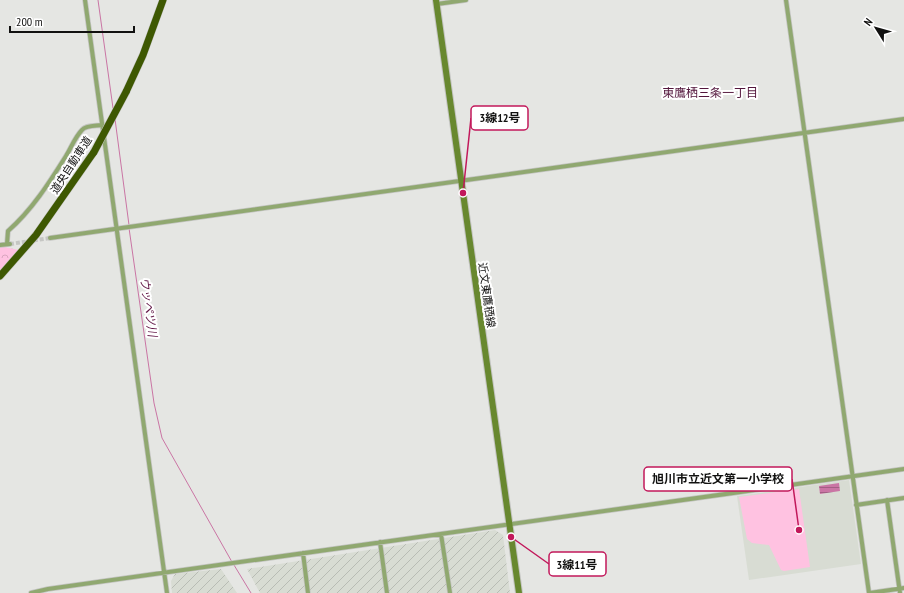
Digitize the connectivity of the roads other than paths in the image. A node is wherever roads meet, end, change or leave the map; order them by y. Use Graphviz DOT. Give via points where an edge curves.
graph roads {
  1 [pos="85,0"];
  2 [pos="158,0"];
  3 [pos="163,0"];
  4 [pos="466,0"];
  5 [pos="786,0"];
  6 [pos="436,2"];
  7 [pos="143,55"];
  8 [pos="904,119"];
  9 [pos="102,125"];
  10 [pos="804,133"];
  11 [pos="462,181"];
  12 [pos="117,229"];
  13 [pos="50,238"];
  14 [pos="0,245"];
  15 [pos="0,276"];
  16 [pos="904,469"];
  17 [pos="853,476"];
  18 [pos="904,498"];
  19 [pos="887,500"];
  20 [pos="856,505"];
  21 [pos="508,524"];
  22 [pos="441,534"];
  23 [pos="380,542"];
  24 [pos="303,554"];
  25 [pos="165,572"];
  26 [pos="901,590"];
  27 [pos="31,593"];
  28 [pos="168,593"];
  29 [pos="308,593"];
  30 [pos="387,593"];
  31 [pos="450,593"];
  32 [pos="518,593"];
  33 [pos="869,593"];
  1 -- 9 [label="street"];
  2 -- 7 [label="highway, 道央自動車道"];
  3 -- 7 [label="highway, 道央自動車道"];
  4 -- 6 [label="street"];
  5 -- 10 [label="street"];
  6 -- 11 [label="street, 近文東鷹栖線"];
  7 -- 15 [label="highway, 道央自動車道, bridge" via="94,152 36,235"];
  8 -- 10 [label="street"];
  9 -- 12 [label="street"];
  9 -- 14 [label="street" via="87,127 81,131 39,197 8,231 9,244"];
  10 -- 11 [label="street"];
  10 -- 17 [label="street"];
  11 -- 12 [label="street"];
  11 -- 21 [label="street, 近文東鷹栖線"];
  12 -- 13 [label="street"];
  12 -- 25 [label="street"];
  16 -- 17 [label="street"];
  17 -- 20 [label="street"];
  17 -- 21 [label="street"];
  18 -- 19 [label="street"];
  19 -- 20 [label="street"];
  19 -- 26 [label="street"];
  20 -- 33 [label="street"];
  21 -- 22 [label="street"];
  21 -- 32 [label="street, 近文東鷹栖線"];
  22 -- 23 [label="street"];
  22 -- 31 [label="street"];
  23 -- 24 [label="street"];
  23 -- 30 [label="street"];
  24 -- 25 [label="street"];
  24 -- 29 [label="street"];
  25 -- 27 [label="street"];
  25 -- 28 [label="street"];
  26 -- 33 [label="street"];
}
